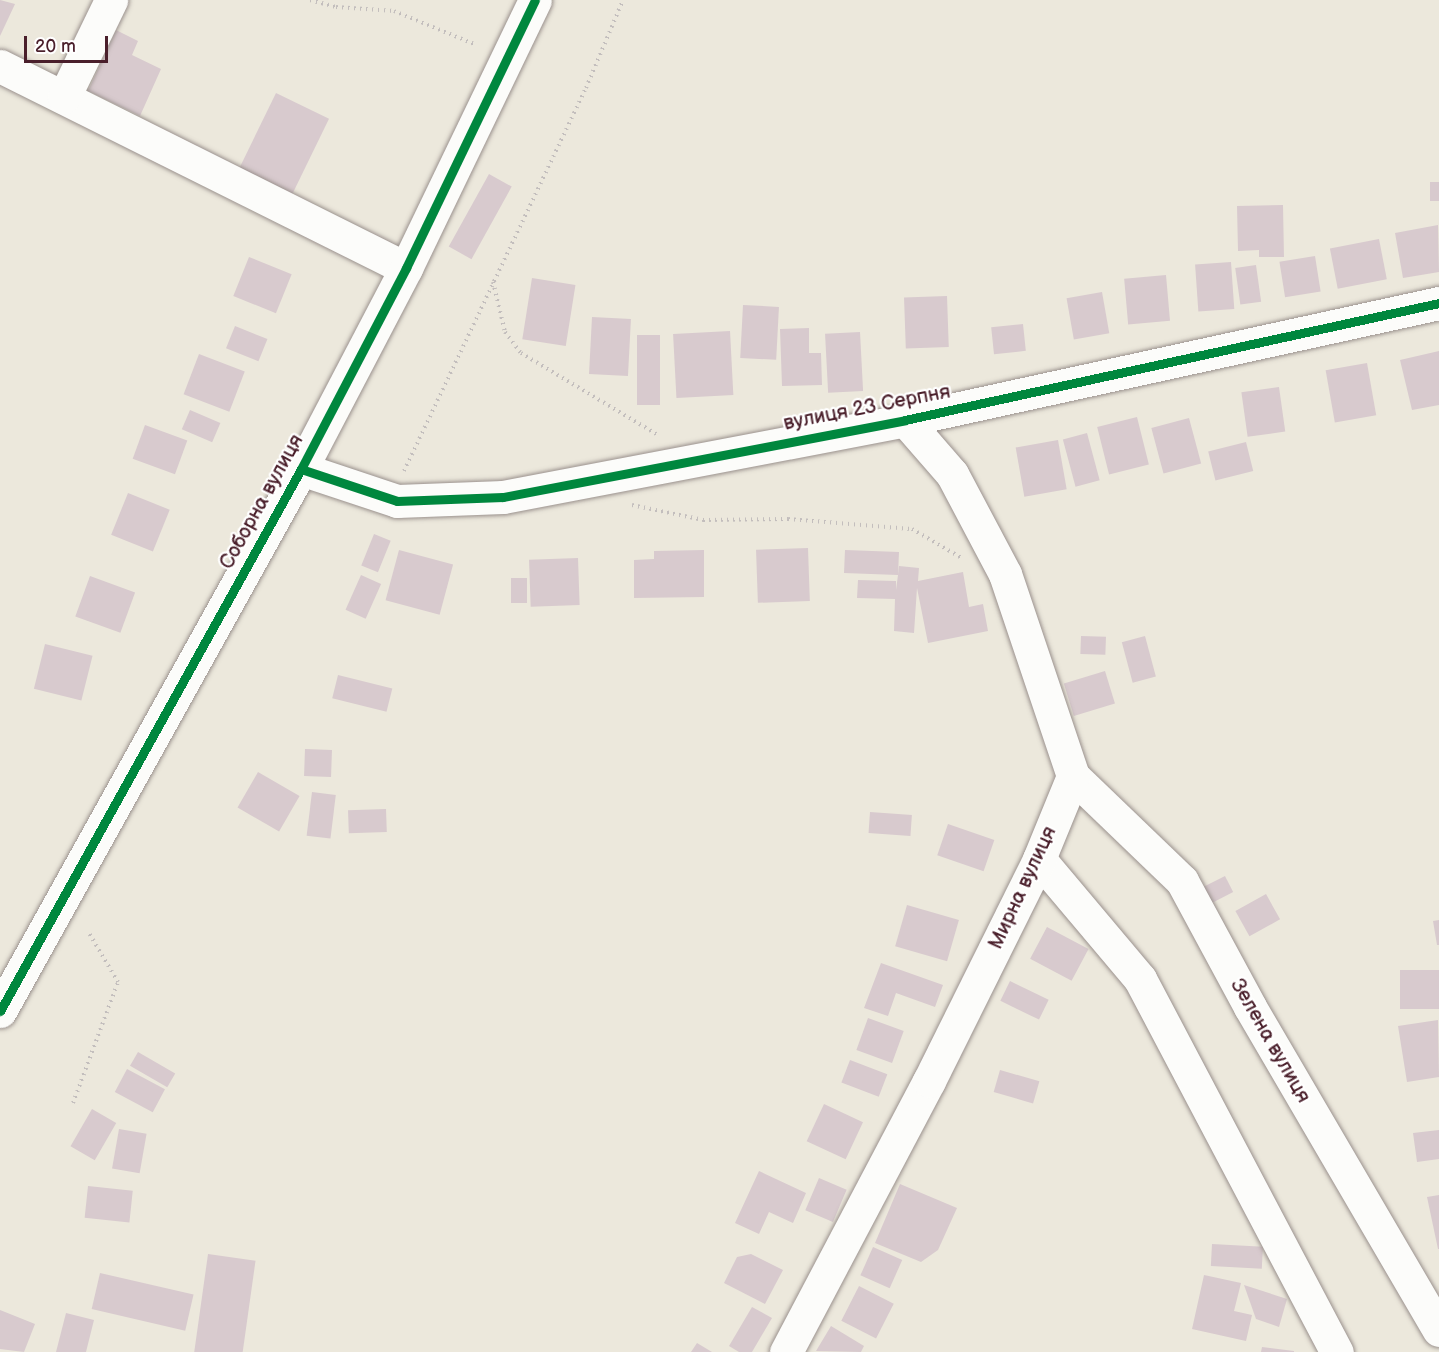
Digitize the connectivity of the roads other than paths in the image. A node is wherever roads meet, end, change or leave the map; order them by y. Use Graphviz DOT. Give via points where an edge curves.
graph roads {
  1 [pos="111,0"];
  2 [pos="535,0"];
  3 [pos="0,66"];
  4 [pos="64,97"];
  5 [pos="406,268"];
  6 [pos="1439,303"];
  7 [pos="904,420"];
  8 [pos="301,469"];
  9 [pos="1073,776"];
  10 [pos="1039,859"];
  11 [pos="0,1011"];
  12 [pos="1439,1330"];
  13 [pos="786,1352"];
  14 [pos="1337,1352"];
  1 -- 4 [label="street"];
  2 -- 5 [label="street, Соборна вулиця"];
  3 -- 4 [label="street"];
  4 -- 5 [label="street"];
  5 -- 8 [label="street, Соборна вулиця"];
  6 -- 7 [label="street, вулиця 23 Серпня"];
  7 -- 8 [label="street, вулиця 23 Серпня" via="503,497 397,501"];
  7 -- 9 [label="street" via="952,474 1005,574"];
  8 -- 11 [label="street, Соборна вулиця"];
  9 -- 10 [label="street, Мирна вулиця"];
  9 -- 12 [label="street, Зелена вулиця" via="1182,881 1250,1007"];
  10 -- 13 [label="street, Мирна вулиця" via="929,1081"];
  10 -- 14 [label="street" via="1140,979"];
}
